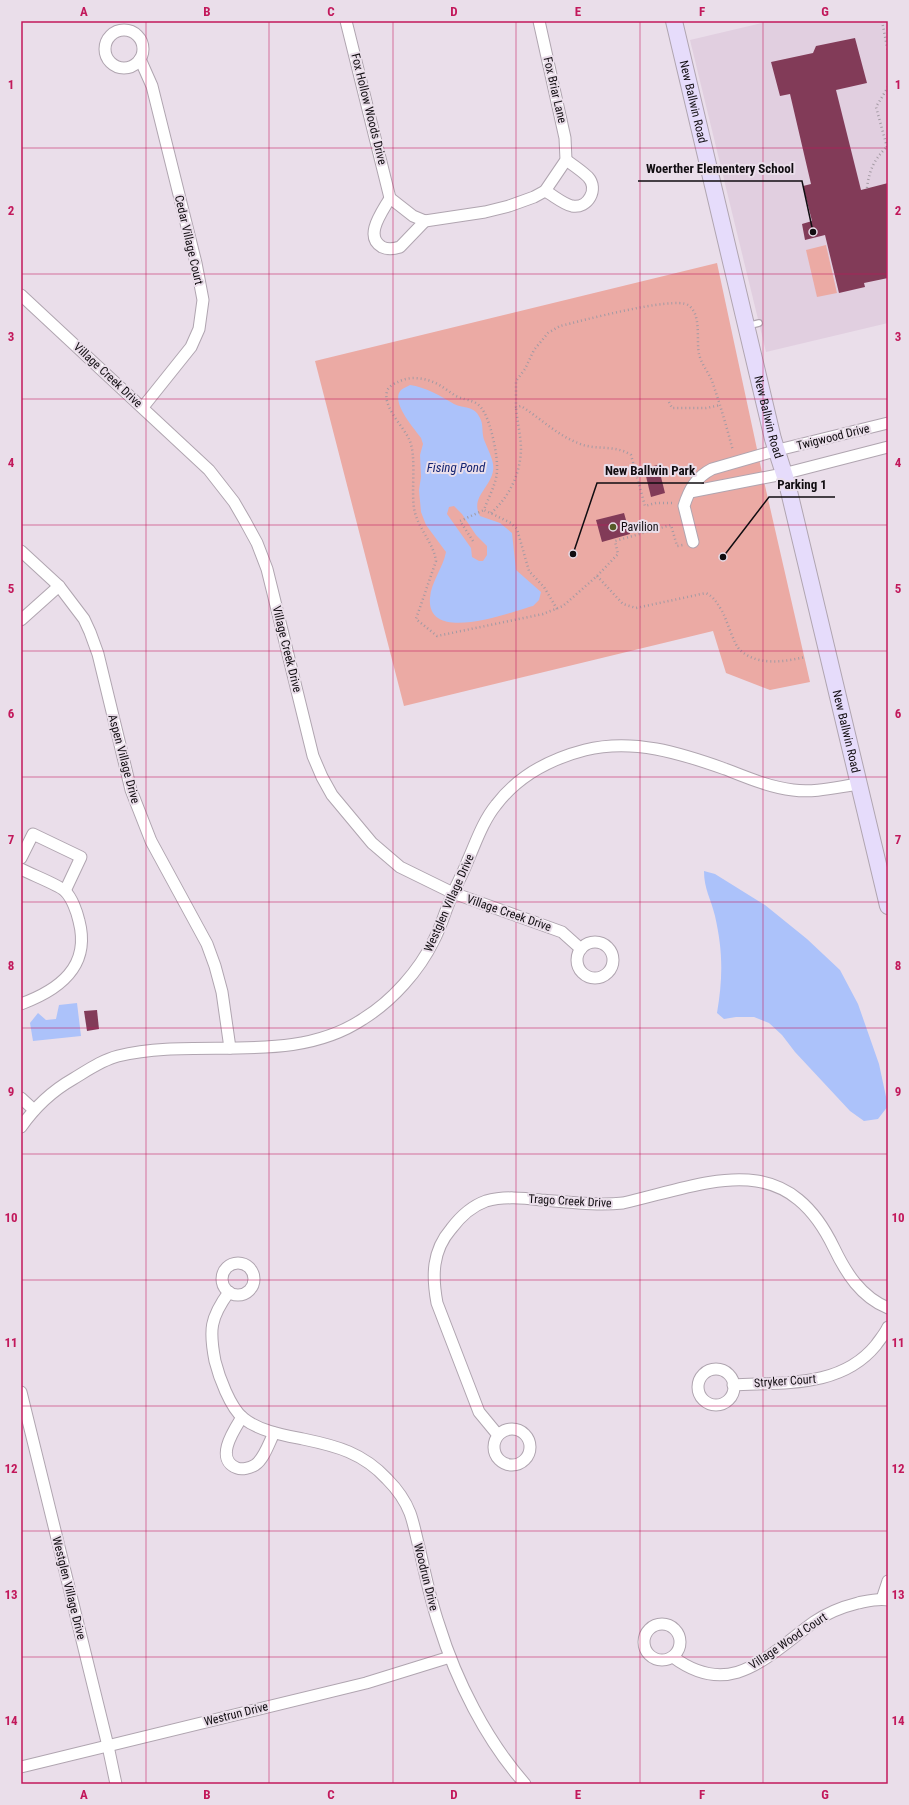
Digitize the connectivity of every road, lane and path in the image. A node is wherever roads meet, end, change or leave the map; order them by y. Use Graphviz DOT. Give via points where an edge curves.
graph roads {
  1 [pos="346,21"];
  2 [pos="539,21"];
  3 [pos="674,21"];
  4 [pos="882,21"];
  5 [pos="888,52"];
  6 [pos="140,59"];
  7 [pos="888,87"];
  8 [pos="888,147"];
  9 [pos="566,160"];
  10 [pos="867,188"];
  11 [pos="545,191"];
  12 [pos="390,198"];
  13 [pos="425,221"];
  14 [pos="21,295"];
  15 [pos="669,402"];
  16 [pos="721,405"];
  17 [pos="143,407"];
  18 [pos="516,407"];
  19 [pos="888,423"];
  20 [pos="888,447"];
  21 [pos="778,450"];
  22 [pos="734,454"];
  23 [pos="783,474"];
  24 [pos="690,492"];
  25 [pos="675,503"];
  26 [pos="484,510"];
  27 [pos="492,513"];
  28 [pos="473,540"];
  29 [pos="693,542"];
  30 [pos="21,551"];
  31 [pos="597,576"];
  32 [pos="59,586"];
  33 [pos="557,609"];
  34 [pos="21,620"];
  35 [pos="805,657"];
  36 [pos="859,784"];
  37 [pos="21,858"];
  38 [pos="21,869"];
  39 [pos="65,891"];
  40 [pos="453,893"];
  41 [pos="888,906"];
  42 [pos="581,949"];
  43 [pos="21,1004"];
  44 [pos="230,1048"];
  45 [pos="21,1098"];
  46 [pos="34,1110"];
  47 [pos="21,1127"];
  48 [pos="229,1292"];
  49 [pos="888,1308"];
  50 [pos="888,1327"];
  51 [pos="733,1385"];
  52 [pos="21,1392"];
  53 [pos="242,1417"];
  54 [pos="274,1433"];
  55 [pos="498,1436"];
  56 [pos="888,1581"];
  57 [pos="885,1599"];
  58 [pos="450,1657"];
  59 [pos="673,1657"];
  60 [pos="108,1746"];
  61 [pos="21,1767"];
  62 [pos="116,1784"];
  63 [pos="524,1784"];
  1 -- 12 [label="street, Fox Hollow Woods Drive"];
  2 -- 9 [label="street, Fox Briar Lane" via="565,138"];
  3 -- 21 [label="main road, New Ballwin Road" via="752,325 773,439"];
  4 -- 5 [label="path"];
  6 -- 17 [label="street, Cedar Village Court" via="152,86 203,300 199,328 191,347"];
  7 -- 8 [label="path" via="876,107"];
  8 -- 10 [label="path" via="876,158 869,173"];
  9 -- 11 [label="street"];
  9 -- 11 [label="street" via="589,178 592,188 590,199 581,206 573,206"];
  11 -- 13 [label="street" via="522,202 486,212"];
  12 -- 13 [label="street" via="413,216"];
  12 -- 13 [label="street" via="374,230 374,237 381,246 386,249 400,247"];
  14 -- 17 [label="street, Village Creek Drive"];
  15 -- 16 [label="path" via="672,408 706,408"];
  16 -- 18 [label="path" via="699,356 695,314 688,305 676,302 656,304 560,326 548,333 534,350 525,370 516,381"];
  16 -- 22 [label="path"];
  17 -- 40 [label="street, Village Creek Drive" via="209,470 234,502 257,543 267,569 313,756 332,795 385,855 400,867"];
  18 -- 25 [label="path" via="521,406 579,444 612,448 628,453 631,455 645,506"];
  18 -- 27 [label="path" via="521,450 519,468 510,492"];
  19 -- 21 [label="street, Twigwood Drive"];
  20 -- 23 [label="street, Twigwood Drive"];
  21 -- 23 [label="main road, New Ballwin Road"];
  21 -- 24 [label="street, Twigwood Drive" via="712,469 696,480"];
  23 -- 24 [label="street, Twigwood Drive"];
  23 -- 36 [label="main road, New Ballwin Road"];
  24 -- 29 [label="street, Twigwood Drive" via="684,506"];
  26 -- 27 [label="path"];
  26 -- 28 [label="path" via="460,521"];
  26 -- 33 [label="path" via="497,471 491,433 484,412 477,402 456,396 428,380 406,378 394,384 388,389 386,399 391,412 410,441 413,451 414,510 418,523 435,551 436,561 416,619 437,636"];
  27 -- 33 [label="path" via="517,529 529,571 544,587"];
  29 -- 31 [label="path" via="677,546 672,525 615,541 618,554"];
  30 -- 32 [label="street, Aspen Village Drive"];
  31 -- 33 [label="path"];
  31 -- 35 [label="path" via="623,604 636,608 706,593 714,597 739,650 759,662"];
  32 -- 34 [label="street"];
  32 -- 44 [label="street, Aspen Village Drive" via="84,619 98,654 129,782 146,828 207,944 222,992"];
  36 -- 40 [label="street, Westglen Village Drive" via="817,791 795,791 751,780 696,759 657,748 629,746 586,750 527,775 495,806 485,822"];
  36 -- 41 [label="main road, New Ballwin Road"];
  37 -- 39 [label="street" via="33,834 81,857"];
  38 -- 39 [label="street"];
  39 -- 43 [label="street" via="76,910 82,931 78,959 73,970 59,985"];
  40 -- 42 [label="street, Village Creek Drive" via="562,932"];
  40 -- 44 [label="street, Westglen Village Drive" via="424,959 386,1002 365,1018 346,1030 304,1043"];
  44 -- 46 [label="street, Westglen Village Drive" via="159,1049 116,1057 96,1065 57,1088"];
  45 -- 46 [label="street"];
  46 -- 47 [label="street, Westglen Village Drive"];
  48 -- 53 [label="street" via="217,1310 212,1326 212,1344 221,1384"];
  49 -- 55 [label="street, Trago Creek Drive" via="876,1302 859,1287 843,1266 817,1218 786,1191 764,1182 723,1180 623,1203 520,1198 486,1201 466,1212 447,1233 433,1268 433,1286 437,1304 479,1412"];
  50 -- 51 [label="street, Stryker Court" via="867,1355 836,1375 814,1381"];
  52 -- 60 [label="street, Westglen Village Drive"];
  53 -- 54 [label="street, Woodrun Drive"];
  53 -- 54 [label="street" via="227,1446 228,1460 232,1466 239,1469 255,1465 261,1460"];
  54 -- 58 [label="street, Woodrun Drive" via="314,1441 352,1453 371,1464 400,1494 410,1514 428,1586"];
  56 -- 57 [label="street, Village Wood Court"];
  57 -- 59 [label="street, Village Wood Court" via="854,1604 831,1612 742,1672 711,1676 683,1665"];
  58 -- 60 [label="street, Westrun Drive" via="366,1683"];
  58 -- 63 [label="street, Woodrun Drive" via="485,1730"];
  60 -- 61 [label="street, Westrun Drive"];
  60 -- 62 [label="street, Westglen Village Drive"];
}
